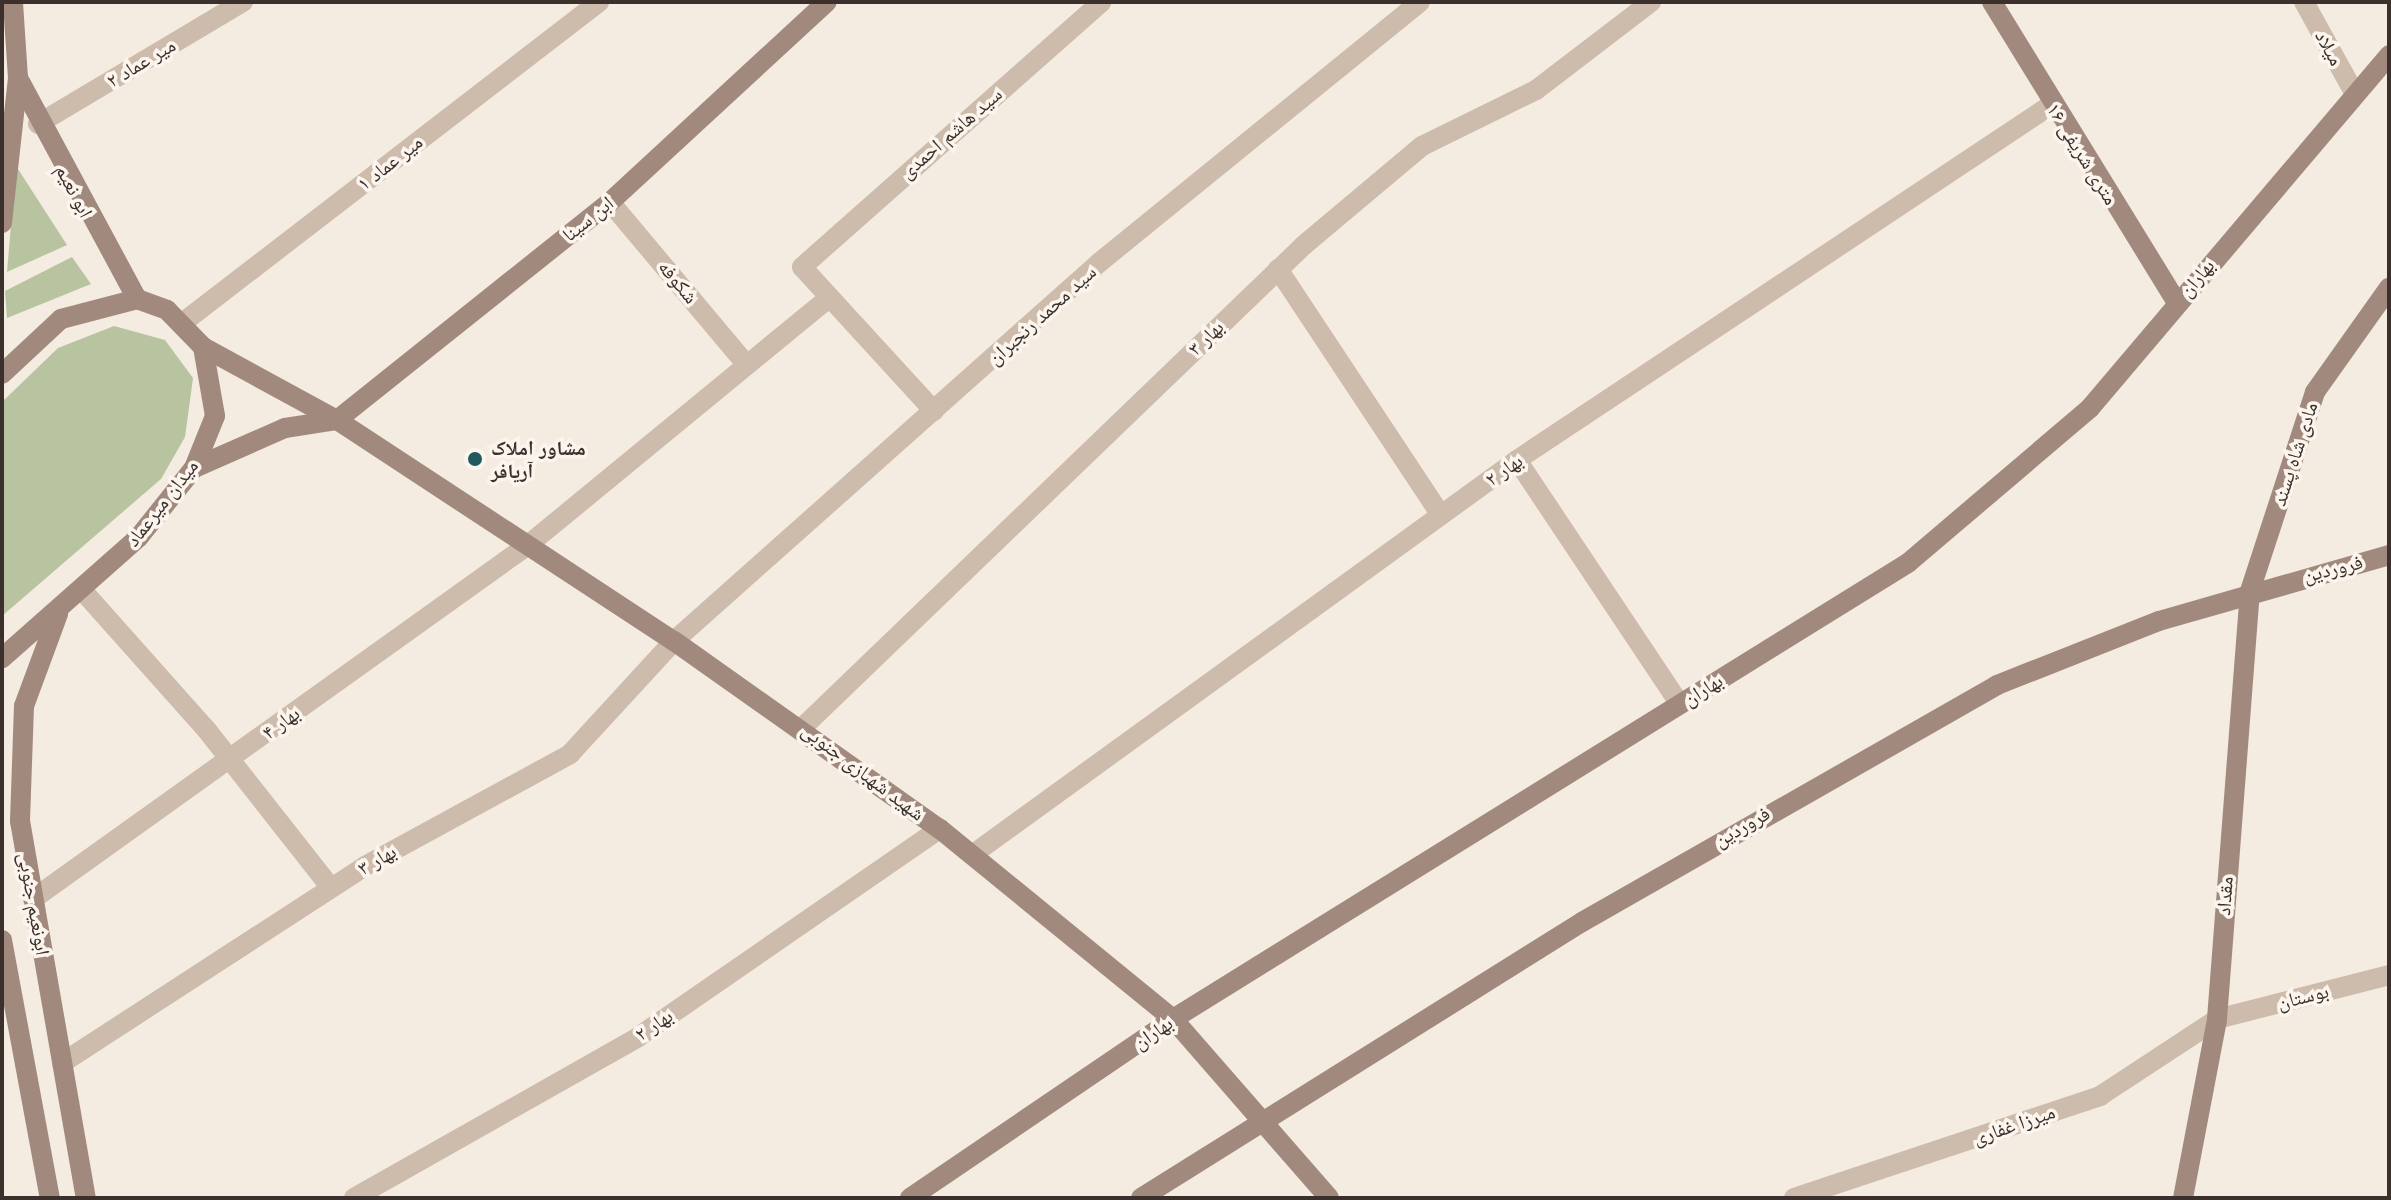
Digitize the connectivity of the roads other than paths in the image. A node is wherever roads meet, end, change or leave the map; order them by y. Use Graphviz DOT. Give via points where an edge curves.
graph roads {
  1 [pos="13,2"];
  2 [pos="243,2"];
  3 [pos="599,2"];
  4 [pos="827,2"];
  5 [pos="1102,2"];
  6 [pos="1420,2"];
  7 [pos="1651,2"];
  8 [pos="1992,2"];
  9 [pos="2304,2"];
  10 [pos="2389,55"];
  11 [pos="18,78"];
  12 [pos="2355,94"];
  13 [pos="2051,105"];
  14 [pos="38,124"];
  15 [pos="610,202"];
  16 [pos="2,223"];
  17 [pos="1278,269"];
  18 [pos="2389,288"];
  19 [pos="137,299"];
  20 [pos="827,299"];
  21 [pos="2177,303"];
  22 [pos="181,324"];
  23 [pos="203,347"];
  24 [pos="745,363"];
  25 [pos="2,374"];
  26 [pos="934,411"];
  27 [pos="337,420"];
  28 [pos="1517,460"];
  29 [pos="194,468"];
  30 [pos="1441,515"];
  31 [pos="528,545"];
  32 [pos="2389,555"];
  33 [pos="82,590"];
  34 [pos="2250,591"];
  35 [pos="58,612"];
  36 [pos="674,641"];
  37 [pos="2,658"];
  38 [pos="1680,704"];
  39 [pos="803,727"];
  40 [pos="230,761"];
  41 [pos="940,829"];
  42 [pos="972,855"];
  43 [pos="331,888"];
  44 [pos="33,899"];
  45 [pos="2,940"];
  46 [pos="4,966"];
  47 [pos="2389,975"];
  48 [pos="1173,1019"];
  49 [pos="2217,1019"];
  50 [pos="62,1063"];
  51 [pos="1266,1118"];
  52 [pos="50,1198"];
  53 [pos="86,1198"];
  54 [pos="354,1198"];
  55 [pos="910,1198"];
  56 [pos="1141,1198"];
  57 [pos="1329,1198"];
  58 [pos="1794,1198"];
  59 [pos="2183,1198"];
  1 -- 11 [label="street, ابو نعیم"];
  2 -- 14 [label="street, میر عماد ۲"];
  3 -- 22 [label="street, میر عماد ۱"];
  4 -- 15 [label="street, ابن سینا"];
  5 -- 20 [label="street, سید هاشم احمدی" via="802,267"];
  6 -- 26 [label="street, سید محمد رنجبران" via="1100,262"];
  7 -- 17 [label="street, بهار ۳" via="1536,90 1422,146"];
  8 -- 13 [label="street, ۱۶ متری شریفی"];
  9 -- 12 [label="street, میلاد"];
  10 -- 12 [label="street, بهاران"];
  11 -- 14 [label="street, ابو نعیم"];
  11 -- 16 [label="street, ابو نعیم"];
  12 -- 21 [label="street, بهاران"];
  13 -- 21 [label="street, ۱۶ متری شریفی"];
  13 -- 28 [label="street, بهار ۲"];
  14 -- 19 [label="street, ابو نعیم"];
  15 -- 24 [label="street, شکوفه"];
  15 -- 27 [label="street, ابن سینا"];
  17 -- 30 [label="street"];
  17 -- 39 [label="street, بهار ۳"];
  18 -- 34 [label="street, مادی شاه پسند" via="2315,392"];
  19 -- 22 [label="street"];
  19 -- 25 [label="street" via="61,319"];
  20 -- 24 [label="street"];
  20 -- 26 [label="street"];
  21 -- 38 [label="street, بهاران" via="2090,408 1908,563"];
  22 -- 23 [label="street"];
  23 -- 27 [label="street, شهید شهبازی جنوبی"];
  23 -- 29 [label="street, میدان میرعماد" via="215,416"];
  24 -- 31 [label="street"];
  26 -- 36 [label="street, سید محمد رنجبران"];
  27 -- 29 [label="street" via="285,428"];
  27 -- 31 [label="street, شهید شهبازی جنوبی"];
  28 -- 30 [label="street, بهار ۲"];
  28 -- 38 [label="street"];
  29 -- 33 [label="street, میدان میرعماد" via="139,537"];
  30 -- 42 [label="street, بهار ۲"];
  31 -- 36 [label="street, شهید شهبازی جنوبی"];
  31 -- 40 [label="street, بهار ۴"];
  32 -- 34 [label="street, فروردین"];
  33 -- 35 [label="street, میدان میرعماد"];
  33 -- 40 [label="street"];
  34 -- 49 [label="street, مقداد"];
  34 -- 51 [label="street, فروردین" via="1997,685 1595,914"];
  35 -- 37 [label="street, میدان میرعماد"];
  35 -- 44 [label="street, ابونعیم جنوبی" via="24,706 20,821"];
  36 -- 39 [label="street, شهید شهبازی جنوبی"];
  36 -- 43 [label="street, بهار ۳" via="570,754"];
  38 -- 48 [label="street, بهاران"];
  39 -- 41 [label="street, شهید شهبازی جنوبی"];
  40 -- 43 [label="street"];
  40 -- 44 [label="street, بهار ۴"];
  41 -- 42 [label="street, شهید شهبازی جنوبی"];
  41 -- 54 [label="street, بهار ۲" via="638,1037"];
  42 -- 48 [label="street, شهید شهبازی جنوبی"];
  43 -- 50 [label="street, بهار ۳"];
  44 -- 50 [label="street, ابونعیم جنوبی"];
  45 -- 46 [label="street, ابونعیم جنوبی"];
  46 -- 52 [label="street, ابونعیم جنوبی"];
  47 -- 49 [label="street, بوستان"];
  48 -- 51 [label="street, شهید شهبازی جنوبی"];
  48 -- 55 [label="street, بهاران"];
  49 -- 58 [label="street, میرزا غفاری" via="2100,1096"];
  49 -- 59 [label="street, مقداد"];
  50 -- 53 [label="street, ابونعیم جنوبی"];
  51 -- 56 [label="street, فروردین"];
  51 -- 57 [label="street, شهید شهبازی جنوبی"];
}
